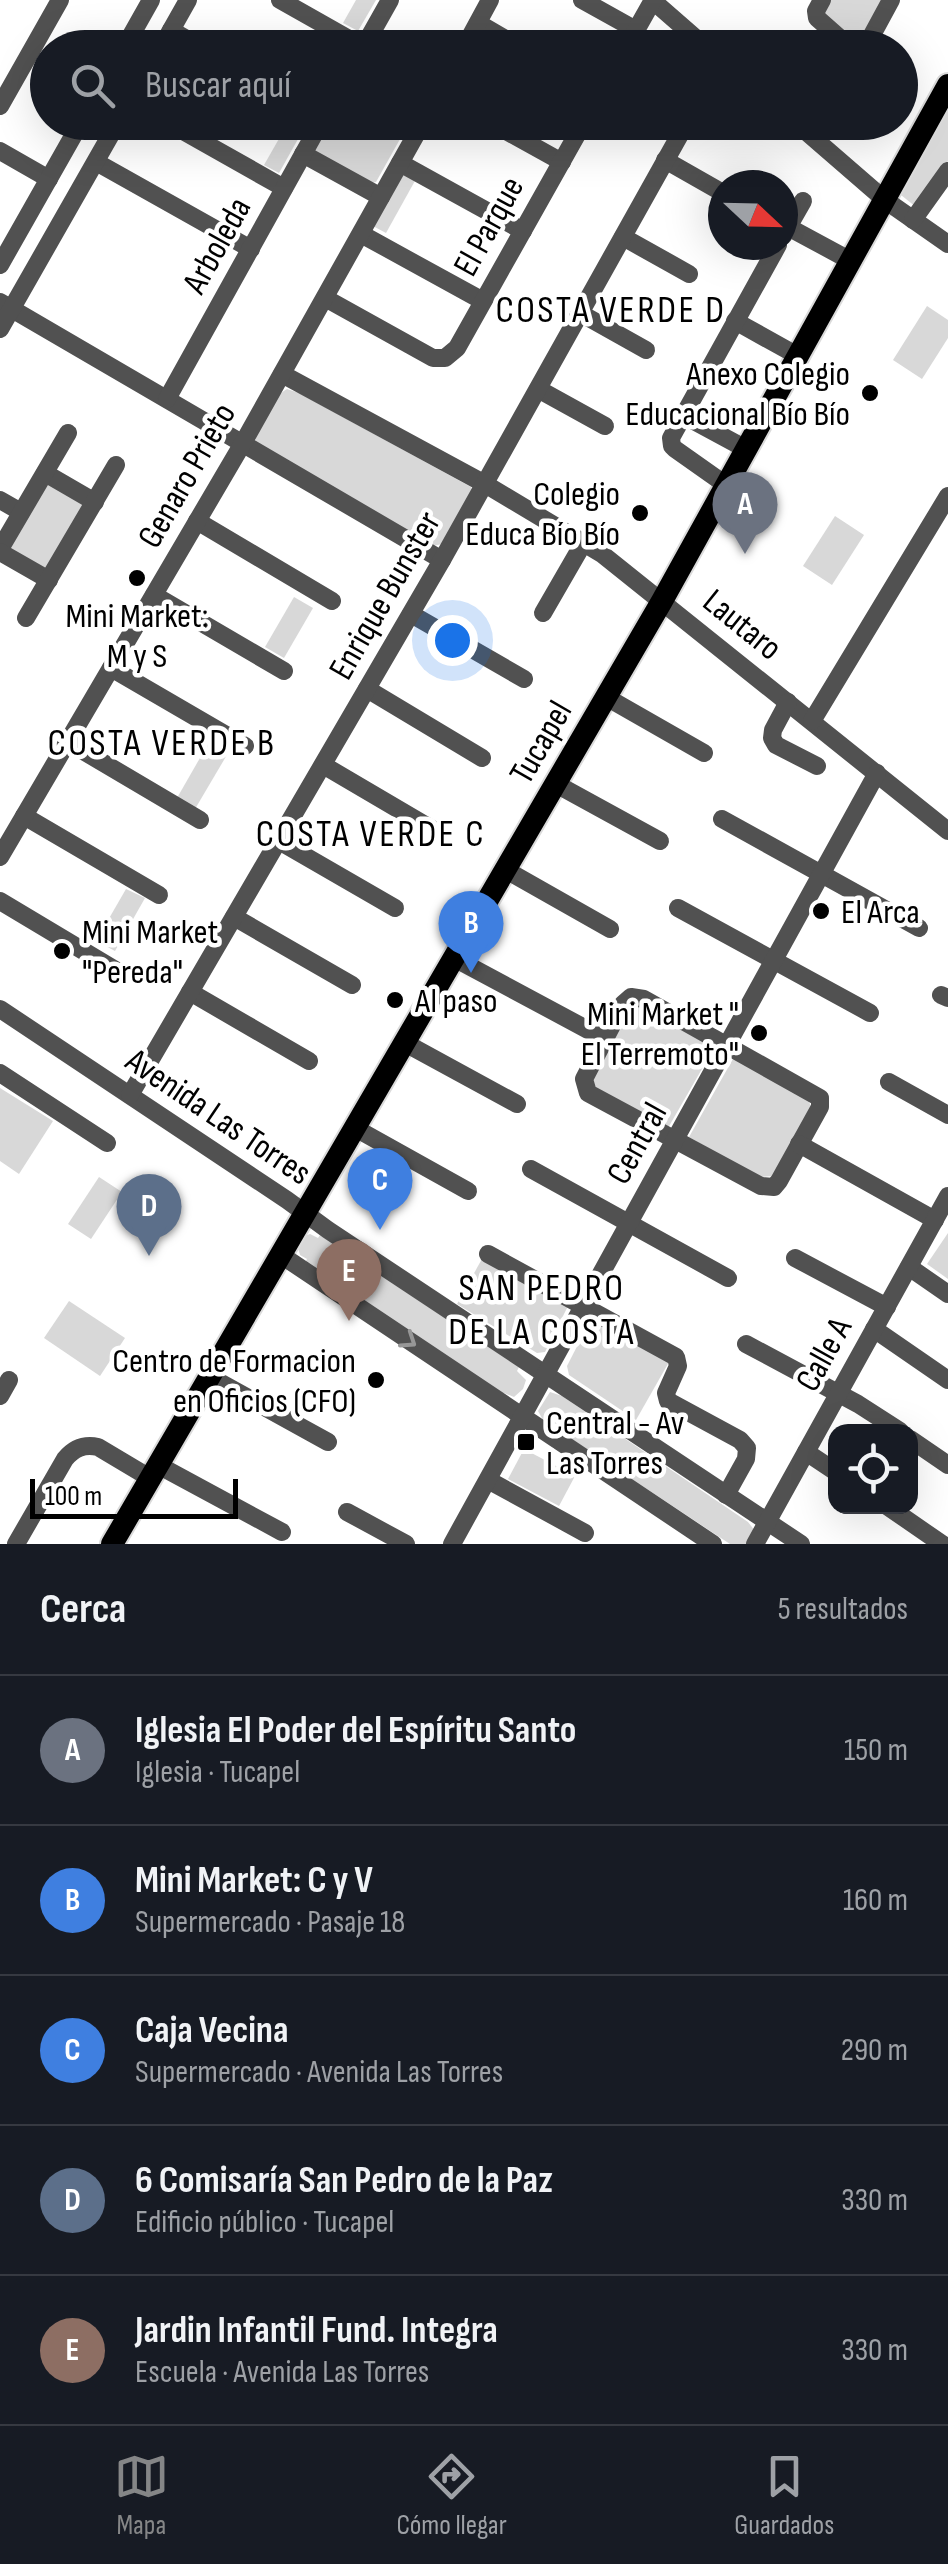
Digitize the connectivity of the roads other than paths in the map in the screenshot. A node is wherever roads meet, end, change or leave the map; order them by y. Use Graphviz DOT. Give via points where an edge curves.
graph roads {
  1 [pos="60,0"];
  2 [pos="151,0"];
  3 [pos="188,0"];
  4 [pos="280,0"];
  5 [pos="390,0"];
  6 [pos="490,0"];
  7 [pos="582,0"];
  8 [pos="652,0"];
  9 [pos="822,0"];
  10 [pos="891,0"];
  11 [pos="478,23"];
  12 [pos="43,30"];
  13 [pos="134,30"];
  14 [pos="171,30"];
  15 [pos="334,30"];
  16 [pos="373,30"];
  17 [pos="474,30"];
  18 [pos="490,30"];
  19 [pos="636,30"];
  20 [pos="686,30"];
  21 [pos="830,30"];
  22 [pos="875,30"];
  23 [pos="30,53"];
  24 [pos="948,85"];
  25 [pos="0,106"];
  26 [pos="918,139"];
  27 [pos="71,140"];
  28 [pos="108,140"];
  29 [pos="199,140"];
  30 [pos="311,140"];
  31 [pos="412,140"];
  32 [pos="522,140"];
  33 [pos="574,140"];
  34 [pos="677,140"];
  35 [pos="816,140"];
  36 [pos="917,140"];
  37 [pos="0,151"];
  38 [pos="304,154"];
  39 [pos="666,160"];
  40 [pos="96,162"];
  41 [pos="562,162"];
  42 [pos="400,163"];
  43 [pos="948,171"];
  44 [pos="49,179"];
  45 [pos="708,184"];
  46 [pos="284,188"];
  47 [pos="381,197"];
  48 [pos="803,200"];
  49 [pos="884,200"];
  50 [pos="798,209"];
  51 [pos="914,220"];
  52 [pos="523,231"];
  53 [pos="361,234"];
  54 [pos="798,237"];
  55 [pos="622,238"];
  56 [pos="948,244"];
  57 [pos="250,248"];
  58 [pos="770,260"];
  59 [pos="850,261"];
  60 [pos="0,266"];
  61 [pos="689,274"];
  62 [pos="325,298"];
  63 [pos="484,301"];
  64 [pos="6,305"];
  65 [pos="580,313"];
  66 [pos="735,321"];
  67 [pos="0,329"];
  68 [pos="646,350"];
  69 [pos="798,356"];
  70 [pos="282,374"];
  71 [pos="538,389"];
  72 [pos="166,399"];
  73 [pos="682,415"];
  74 [pos="605,426"];
  75 [pos="68,434"];
  76 [pos="243,444"];
  77 [pos="746,449"];
  78 [pos="116,466"];
  79 [pos="45,472"];
  80 [pos="485,484"];
  81 [pos="726,485"];
  82 [pos="0,500"];
  83 [pos="94,502"];
  84 [pos="945,510"];
  85 [pos="22,512"];
  86 [pos="197,521"];
  87 [pos="584,542"];
  88 [pos="0,550"];
  89 [pos="442,560"];
  90 [pos="49,580"];
  91 [pos="154,595"];
  92 [pos="332,601"];
  93 [pos="662,601"];
  94 [pos="411,614"];
  95 [pos="543,614"];
  96 [pos="26,618"];
  97 [pos="111,668"];
  98 [pos="284,671"];
  99 [pos="524,679"];
  100 [pos="367,690"];
  101 [pos="606,697"];
  102 [pos="788,702"];
  103 [pos="812,721"];
  104 [pos="68,742"];
  105 [pos="245,746"];
  106 [pos="704,753"];
  107 [pos="482,758"];
  108 [pos="322,765"];
  109 [pos="817,766"];
  110 [pos="877,774"];
  111 [pos="556,784"];
  112 [pos="24,816"];
  113 [pos="722,819"];
  114 [pos="200,820"];
  115 [pos="948,831"];
  116 [pos="437,832"];
  117 [pos="660,840"];
  118 [pos="279,841"];
  119 [pos="0,857"];
  120 [pos="506,870"];
  121 [pos="822,874"];
  122 [pos="160,895"];
  123 [pos="0,901"];
  124 [pos="394,908"];
  125 [pos="678,908"];
  126 [pos="234,917"];
  127 [pos="919,928"];
  128 [pos="610,929"];
  129 [pos="454,958"];
  130 [pos="774,960"];
  131 [pos="117,971"];
  132 [pos="352,985"];
  133 [pos="190,992"];
  134 [pos="0,1009"];
  135 [pos="870,1013"];
  136 [pos="605,1038"];
  137 [pos="405,1043"];
  138 [pos="728,1045"];
  139 [pos="309,1061"];
  140 [pos="0,1072"];
  141 [pos="889,1082"];
  142 [pos="130,1095"];
  143 [pos="517,1104"];
  144 [pos="948,1115"];
  145 [pos="355,1128"];
  146 [pos="676,1140"];
  147 [pos="107,1144"];
  148 [pos="800,1144"];
  149 [pos="532,1169"];
  150 [pos="468,1191"];
  151 [pos="948,1196"];
  152 [pos="306,1214"];
  153 [pos="935,1220"];
  154 [pos="629,1223"];
  155 [pos="488,1254"];
  156 [pos="281,1255"];
  157 [pos="796,1258"];
  158 [pos="909,1267"];
  159 [pos="728,1278"];
  160 [pos="948,1294"];
  161 [pos="584,1305"];
  162 [pos="887,1307"];
  163 [pos="874,1329"];
  164 [pos="746,1344"];
  165 [pos="546,1374"];
  166 [pos="210,1377"];
  167 [pos="948,1380"];
  168 [pos="838,1393"];
  169 [pos="522,1416"];
  170 [pos="887,1424"];
  171 [pos="328,1442"];
  172 [pos="918,1444"];
  173 [pos="806,1452"];
  174 [pos="948,1465"];
  175 [pos="828,1467"];
  176 [pos="154,1472"];
  177 [pos="488,1480"];
  178 [pos="726,1495"];
  179 [pos="347,1512"];
  180 [pos="898,1514"];
  181 [pos="767,1522"];
  182 [pos="282,1532"];
  183 [pos="585,1533"];
  184 [pos="16,1544"];
  185 [pos="112,1544"];
  186 [pos="406,1544"];
  187 [pos="452,1544"];
  188 [pos="713,1544"];
  189 [pos="755,1544"];
  190 [pos="801,1544"];
  191 [pos="942,1544"];
  1 -- 12 [label="street"];
  2 -- 13 [label="street"];
  3 -- 14 [label="street"];
  4 -- 15 [label="street"];
  5 -- 16 [label="street"];
  6 -- 11 [label="street"];
  7 -- 19 [label="street"];
  8 -- 19 [label="street"];
  8 -- 20 [label="street"];
  9 -- 21 [label="street" via="817,18"];
  10 -- 22 [label="street"];
  11 -- 17 [label="street"];
  11 -- 18 [label="street"];
  23 -- 25 [label="street"];
  24 -- 26 [label="main road, Tucapel"];
  27 -- 44 [label="street"];
  28 -- 40 [label="street"];
  29 -- 46 [label="street"];
  30 -- 38 [label="street, Arboleda"];
  31 -- 42 [label="street, Genaro Prieto"];
  32 -- 41 [label="street"];
  33 -- 41 [label="street, El Parque"];
  34 -- 39 [label="street, Enrique Bunster"];
  35 -- 49 [label="street"];
  36 -- 49 [label="main road, Tucapel"];
  37 -- 44 [label="street"];
  38 -- 46 [label="street, Arboleda"];
  38 -- 47 [label="street"];
  39 -- 45 [label="street"];
  39 -- 55 [label="street, Enrique Bunster"];
  40 -- 57 [label="street"];
  40 -- 64 [label="street"];
  41 -- 52 [label="street, El Parque"];
  42 -- 47 [label="street, Genaro Prieto"];
  42 -- 52 [label="street"];
  43 -- 51 [label="street"];
  44 -- 60 [label="street"];
  46 -- 57 [label="street, Arboleda"];
  47 -- 53 [label="street, Genaro Prieto"];
  48 -- 50 [label="street"];
  49 -- 51 [label="street"];
  49 -- 59 [label="main road, Tucapel"];
  51 -- 56 [label="street"];
  52 -- 63 [label="street, El Parque"];
  53 -- 62 [label="street, Genaro Prieto"];
  53 -- 63 [label="street"];
  54 -- 59 [label="street"];
  55 -- 61 [label="street"];
  55 -- 65 [label="street, Enrique Bunster"];
  57 -- 72 [label="street, Arboleda"];
  58 -- 66 [label="street"];
  59 -- 69 [label="main road, Tucapel"];
  62 -- 63 [label="street, El Parque" via="445,358"];
  62 -- 70 [label="street, Genaro Prieto"];
  64 -- 67 [label="street"];
  64 -- 72 [label="street"];
  65 -- 68 [label="street"];
  65 -- 71 [label="street, Enrique Bunster"];
  66 -- 69 [label="street"];
  66 -- 73 [label="street"];
  69 -- 77 [label="main road, Tucapel"];
  70 -- 76 [label="street, Genaro Prieto"];
  70 -- 80 [label="street, Lautaro"];
  71 -- 74 [label="street"];
  71 -- 80 [label="street, Enrique Bunster"];
  72 -- 76 [label="street"];
  73 -- 77 [label="street"];
  73 -- 81 [label="street" via="672,446"];
  75 -- 79 [label="street"];
  76 -- 86 [label="street, Genaro Prieto"];
  76 -- 89 [label="street"];
  77 -- 81 [label="main road, Tucapel"];
  78 -- 83 [label="street"];
  79 -- 83 [label="street"];
  79 -- 85 [label="street"];
  80 -- 87 [label="street, Lautaro"];
  80 -- 89 [label="street, Enrique Bunster"];
  81 -- 93 [label="main road, Tucapel"];
  82 -- 85 [label="street"];
  83 -- 90 [label="street"];
  84 -- 103 [label="street"];
  85 -- 88 [label="street"];
  86 -- 91 [label="street, Genaro Prieto"];
  86 -- 92 [label="street"];
  87 -- 93 [label="street, Lautaro"];
  87 -- 95 [label="street"];
  88 -- 90 [label="street"];
  89 -- 94 [label="street, Enrique Bunster"];
  90 -- 96 [label="street"];
  91 -- 97 [label="street, Genaro Prieto"];
  91 -- 98 [label="street"];
  93 -- 101 [label="main road, Tucapel"];
  93 -- 102 [label="street, Lautaro"];
  94 -- 99 [label="street"];
  94 -- 100 [label="street, Enrique Bunster"];
  97 -- 104 [label="street, Genaro Prieto"];
  97 -- 105 [label="street"];
  100 -- 107 [label="street"];
  100 -- 108 [label="street, Enrique Bunster"];
  101 -- 106 [label="street"];
  101 -- 111 [label="main road, Tucapel"];
  102 -- 103 [label="street, Lautaro"];
  102 -- 109 [label="street" via="772,738"];
  103 -- 110 [label="street, Lautaro"];
  104 -- 112 [label="street, Genaro Prieto"];
  104 -- 114 [label="street"];
  108 -- 116 [label="street"];
  108 -- 118 [label="street, Enrique Bunster"];
  110 -- 115 [label="street, Lautaro"];
  110 -- 121 [label="street, Central"];
  111 -- 117 [label="street"];
  111 -- 120 [label="main road, Tucapel"];
  112 -- 119 [label="street, Genaro Prieto"];
  112 -- 122 [label="street"];
  113 -- 121 [label="street"];
  118 -- 124 [label="street"];
  118 -- 126 [label="street, Enrique Bunster"];
  120 -- 128 [label="street"];
  120 -- 129 [label="main road, Tucapel"];
  121 -- 127 [label="street"];
  121 -- 130 [label="street, Central"];
  123 -- 131 [label="street"];
  125 -- 130 [label="street"];
  126 -- 132 [label="street"];
  126 -- 133 [label="street, Enrique Bunster"];
  129 -- 136 [label="street"];
  129 -- 137 [label="main road, Tucapel"];
  130 -- 135 [label="street"];
  130 -- 138 [label="street, Central"];
  133 -- 139 [label="street"];
  133 -- 142 [label="street, Enrique Bunster"];
  134 -- 142 [label="street, Avenida Las Torres"];
  136 -- 138 [label="street" via="625,1001 636,996"];
  136 -- 146 [label="street" via="585,1089"];
  137 -- 143 [label="street"];
  137 -- 145 [label="main road, Tucapel"];
  138 -- 146 [label="street, Central"];
  138 -- 148 [label="street" via="820,1098"];
  140 -- 147 [label="street"];
  141 -- 144 [label="street"];
  142 -- 152 [label="street, Avenida Las Torres"];
  145 -- 150 [label="street"];
  145 -- 152 [label="main road, Tucapel"];
  146 -- 148 [label="street" via="770,1188"];
  146 -- 154 [label="street, Central"];
  148 -- 153 [label="street"];
  149 -- 154 [label="street"];
  151 -- 153 [label="street, Calle A"];
  152 -- 156 [label="main road, Tucapel"];
  152 -- 165 [label="street, Avenida Las Torres"];
  153 -- 158 [label="street, Calle A"];
  154 -- 159 [label="street"];
  154 -- 161 [label="street, Central"];
  155 -- 161 [label="street"];
  156 -- 166 [label="main road, Tucapel"];
  156 -- 169 [label="street, one-way"];
  157 -- 162 [label="street"];
  158 -- 160 [label="street"];
  158 -- 162 [label="street, Calle A"];
  161 -- 165 [label="street, Central"];
  161 -- 178 [label="street" via="676,1358 668,1401 746,1445 746,1460"];
  162 -- 163 [label="street, Calle A"];
  163 -- 167 [label="street"];
  163 -- 168 [label="street, Calle A"];
  164 -- 168 [label="street"];
  165 -- 169 [label="street, Central"];
  165 -- 178 [label="street, Avenida Las Torres"];
  166 -- 171 [label="street"];
  166 -- 176 [label="main road, Tucapel"];
  168 -- 170 [label="street"];
  168 -- 173 [label="street, Calle A"];
  169 -- 177 [label="street, Central"];
  169 -- 188 [label="street"];
  172 -- 174 [label="street"];
  173 -- 175 [label="street"];
  173 -- 181 [label="street, Calle A"];
  176 -- 182 [label="street"];
  176 -- 184 [label="street" via="98,1447 76,1449"];
  176 -- 185 [label="main road, Tucapel"];
  177 -- 183 [label="street"];
  177 -- 187 [label="street, Central"];
  178 -- 181 [label="street, Avenida Las Torres"];
  179 -- 186 [label="street"];
  180 -- 191 [label="street"];
  181 -- 189 [label="street, Calle A"];
  181 -- 190 [label="street, Avenida Las Torres"];
}
